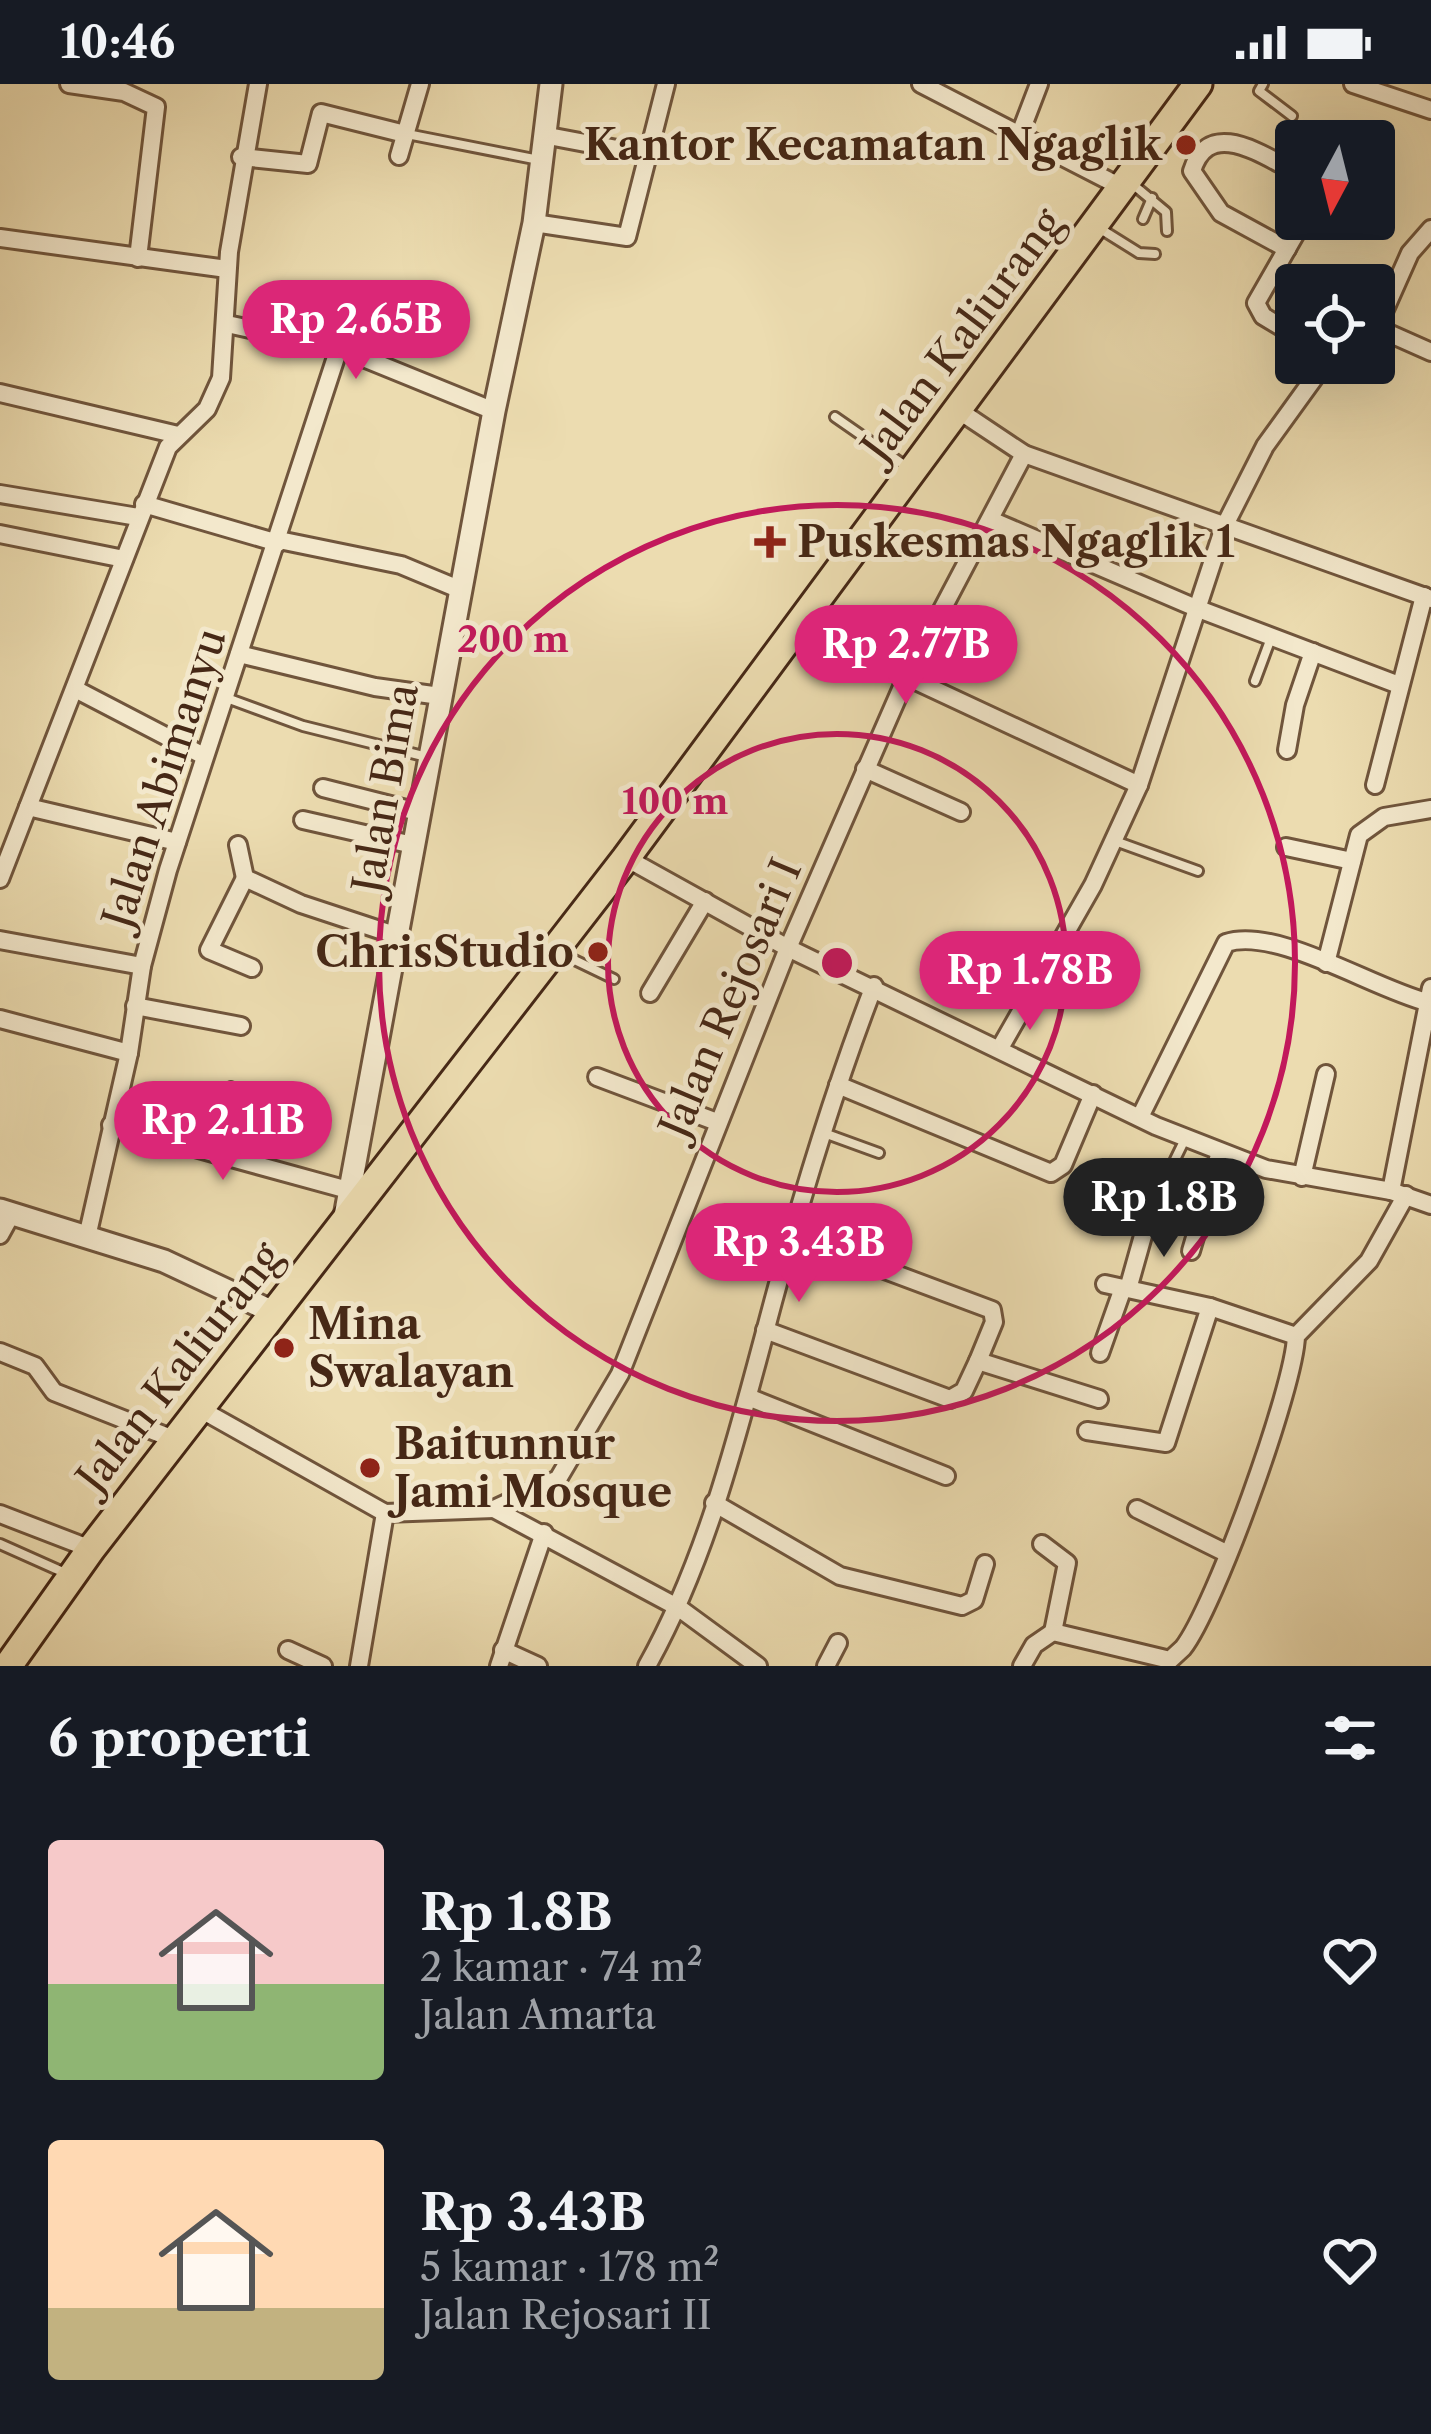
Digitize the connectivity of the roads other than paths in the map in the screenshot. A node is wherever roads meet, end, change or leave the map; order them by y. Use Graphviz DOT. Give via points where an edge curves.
graph roads {
  1 [pos="69,84"];
  2 [pos="258,84"];
  3 [pos="420,84"];
  4 [pos="551,84"];
  5 [pos="665,84"];
  6 [pos="921,84"];
  7 [pos="1039,84"];
  8 [pos="1198,84"];
  9 [pos="1263,84"];
  10 [pos="1353,84"];
  11 [pos="1431,110"];
  12 [pos="1292,116"];
  13 [pos="1021,131"];
  14 [pos="405,134"];
  15 [pos="543,135"];
  16 [pos="1184,143"];
  17 [pos="650,155"];
  18 [pos="399,156"];
  19 [pos="241,157"];
  20 [pos="540,160"];
  21 [pos="1275,162"];
  22 [pos="1134,189"];
  23 [pos="1143,219"];
  24 [pos="535,223"];
  25 [pos="1096,226"];
  26 [pos="1431,229"];
  27 [pos="1167,230"];
  28 [pos="0,238"];
  29 [pos="1292,240"];
  30 [pos="1287,249"];
  31 [pos="1155,254"];
  32 [pos="138,258"];
  33 [pos="1279,264"];
  34 [pos="227,269"];
  35 [pos="1275,271"];
  36 [pos="1395,287"];
  37 [pos="1275,321"];
  38 [pos="227,324"];
  39 [pos="1395,338"];
  40 [pos="339,348"];
  41 [pos="1431,352"];
  42 [pos="1310,384"];
  43 [pos="0,393"];
  44 [pos="958,410"];
  45 [pos="494,411"];
  46 [pos="835,417"];
  47 [pos="178,435"];
  48 [pos="1024,454"];
  49 [pos="913,471"];
  50 [pos="0,494"];
  51 [pos="141,510"];
  52 [pos="991,520"];
  53 [pos="1224,527"];
  54 [pos="0,534"];
  55 [pos="279,542"];
  56 [pos="124,560"];
  57 [pos="461,590"];
  58 [pos="1428,598"];
  59 [pos="1196,608"];
  60 [pos="798,626"];
  61 [pos="1271,637"];
  62 [pos="1313,652"];
  63 [pos="239,654"];
  64 [pos="906,678"];
  65 [pos="1255,681"];
  66 [pos="1399,685"];
  67 [pos="77,690"];
  68 [pos="224,697"];
  69 [pos="440,697"];
  70 [pos="1287,750"];
  71 [pos="202,755"];
  72 [pos="428,757"];
  73 [pos="866,769"];
  74 [pos="1139,785"];
  75 [pos="1376,785"];
  76 [pos="323,788"];
  77 [pos="28,807"];
  78 [pos="1431,809"];
  79 [pos="418,812"];
  80 [pos="961,812"];
  81 [pos="303,820"];
  82 [pos="1114,841"];
  83 [pos="177,842"];
  84 [pos="238,845"];
  85 [pos="413,845"];
  86 [pos="1286,848"];
  87 [pos="626,858"];
  88 [pos="1352,860"];
  89 [pos="1198,871"];
  90 [pos="245,878"];
  91 [pos="0,879"];
  92 [pos="705,902"];
  93 [pos="398,936"];
  94 [pos="0,940"];
  95 [pos="788,948"];
  96 [pos="555,951"];
  97 [pos="1326,963"];
  98 [pos="142,966"];
  99 [pos="252,968"];
  100 [pos="614,979"];
  101 [pos="874,986"];
  102 [pos="650,993"];
  103 [pos="1429,995"];
  104 [pos="135,1006"];
  105 [pos="0,1019"];
  106 [pos="241,1026"];
  107 [pos="1000,1048"];
  108 [pos="129,1053"];
  109 [pos="1326,1074"];
  110 [pos="597,1077"];
  111 [pos="838,1084"];
  112 [pos="231,1087"];
  113 [pos="1093,1094"];
  114 [pos="1140,1117"];
  115 [pos="717,1121"];
  116 [pos="111,1125"];
  117 [pos="823,1132"];
  118 [pos="1185,1138"];
  119 [pos="878,1153"];
  120 [pos="1220,1153"];
  121 [pos="216,1154"];
  122 [pos="1167,1176"];
  123 [pos="1302,1177"];
  124 [pos="358,1181"];
  125 [pos="1398,1193"];
  126 [pos="1431,1205"];
  127 [pos="1148,1218"];
  128 [pos="4,1220"];
  129 [pos="791,1235"];
  130 [pos="87,1237"];
  131 [pos="1191,1251"];
  132 [pos="1119,1287"];
  133 [pos="1210,1307"];
  134 [pos="274,1313"];
  135 [pos="765,1330"];
  136 [pos="1296,1336"];
  137 [pos="0,1352"];
  138 [pos="1100,1352"];
  139 [pos="978,1361"];
  140 [pos="748,1397"];
  141 [pos="1099,1400"];
  142 [pos="200,1408"];
  143 [pos="1087,1431"];
  144 [pos="176,1440"];
  145 [pos="946,1476"];
  146 [pos="714,1503"];
  147 [pos="494,1509"];
  148 [pos="1137,1509"];
  149 [pos="385,1513"];
  150 [pos="0,1514"];
  151 [pos="544,1533"];
  152 [pos="0,1544"];
  153 [pos="1042,1544"];
  154 [pos="91,1549"];
  155 [pos="1226,1553"];
  156 [pos="985,1564"];
  157 [pos="72,1576"];
  158 [pos="680,1608"];
  159 [pos="1053,1632"];
  160 [pos="838,1643"];
  161 [pos="291,1656"];
  162 [pos="501,1658"];
  163 [pos="1172,1663"];
  164 [pos="8,1666"];
  165 [pos="323,1666"];
  166 [pos="359,1666"];
  167 [pos="538,1666"];
  168 [pos="647,1666"];
  169 [pos="758,1666"];
  170 [pos="826,1666"];
  171 [pos="1022,1666"];
  1 -- 32 [label="street" via="124,92 156,107"];
  2 -- 19 [label="street"];
  3 -- 14 [label="street"];
  4 -- 15 [label="street, Jalan Bima"];
  5 -- 17 [label="street"];
  6 -- 13 [label="street"];
  7 -- 13 [label="street"];
  8 -- 16 [label="main road, Jalan Kaliurang"];
  9 -- 12 [label="lane" via="1258,91"];
  10 -- 11 [label="street"];
  13 -- 22 [label="street"];
  14 -- 18 [label="street"];
  14 -- 19 [label="street" via="321,113 308,164"];
  14 -- 20 [label="lane"];
  15 -- 17 [label="street"];
  15 -- 20 [label="street, Jalan Bima"];
  16 -- 21 [label="street" via="1234,142"];
  16 -- 22 [label="main road, Jalan Kaliurang"];
  16 -- 30 [label="street" via="1192,177 1212,205"];
  17 -- 24 [label="street" via="627,237"];
  19 -- 34 [label="street"];
  20 -- 24 [label="street, Jalan Bima"];
  22 -- 23 [label="lane"];
  22 -- 25 [label="main road, Jalan Kaliurang"];
  22 -- 27 [label="lane" via="1166,212"];
  24 -- 45 [label="street, Jalan Bima"];
  25 -- 31 [label="lane"];
  25 -- 44 [label="main road, Jalan Kaliurang"];
  26 -- 36 [label="street"];
  28 -- 32 [label="street"];
  29 -- 30 [label="street"];
  30 -- 33 [label="street"];
  32 -- 34 [label="street"];
  34 -- 38 [label="street"];
  35 -- 37 [label="street" via="1256,307"];
  38 -- 40 [label="street"];
  38 -- 47 [label="street" via="214,397"];
  39 -- 41 [label="street"];
  40 -- 45 [label="street"];
  40 -- 55 [label="street, Jalan Abimanyu"];
  42 -- 53 [label="street" via="1265,446"];
  43 -- 47 [label="street"];
  44 -- 48 [label="street"];
  44 -- 49 [label="main road, Jalan Kaliurang"];
  45 -- 57 [label="street, Jalan Bima"];
  46 -- 49 [label="lane"];
  47 -- 51 [label="street"];
  48 -- 52 [label="street, Jalan Rejosari I"];
  48 -- 53 [label="street"];
  49 -- 60 [label="main road, Jalan Kaliurang"];
  50 -- 51 [label="street"];
  51 -- 55 [label="street"];
  51 -- 56 [label="street"];
  52 -- 59 [label="street"];
  52 -- 64 [label="street, Jalan Rejosari I"];
  53 -- 58 [label="street"];
  53 -- 59 [label="street"];
  54 -- 56 [label="street"];
  55 -- 57 [label="street" via="401,565"];
  55 -- 63 [label="street, Jalan Abimanyu"];
  56 -- 67 [label="street"];
  57 -- 69 [label="street, Jalan Bima"];
  58 -- 66 [label="street"];
  59 -- 61 [label="street"];
  59 -- 74 [label="street"];
  60 -- 64 [label="street"];
  60 -- 87 [label="main road, Jalan Kaliurang"];
  61 -- 62 [label="street"];
  61 -- 65 [label="lane"];
  62 -- 66 [label="street"];
  62 -- 70 [label="street"];
  63 -- 68 [label="street, Jalan Abimanyu"];
  63 -- 69 [label="street"];
  64 -- 73 [label="street, Jalan Rejosari I"];
  64 -- 74 [label="street"];
  66 -- 75 [label="street"];
  67 -- 71 [label="street"];
  67 -- 77 [label="street"];
  68 -- 71 [label="street, Jalan Abimanyu"];
  68 -- 72 [label="lane"];
  69 -- 72 [label="street, Jalan Bima"];
  71 -- 83 [label="street, Jalan Abimanyu"];
  72 -- 79 [label="street, Jalan Bima"];
  73 -- 80 [label="street"];
  73 -- 95 [label="street, Jalan Rejosari I"];
  74 -- 82 [label="street"];
  76 -- 79 [label="street"];
  77 -- 83 [label="street"];
  77 -- 91 [label="street"];
  78 -- 88 [label="street" via="1370,825"];
  79 -- 85 [label="street, Jalan Bima"];
  81 -- 85 [label="street"];
  82 -- 89 [label="lane"];
  82 -- 107 [label="street"];
  83 -- 98 [label="street, Jalan Abimanyu"];
  84 -- 90 [label="street"];
  85 -- 93 [label="street, Jalan Bima"];
  86 -- 88 [label="street"];
  87 -- 92 [label="street"];
  87 -- 96 [label="main road, Jalan Kaliurang"];
  88 -- 97 [label="street"];
  90 -- 93 [label="street"];
  90 -- 99 [label="street" via="209,950"];
  92 -- 95 [label="street"];
  92 -- 102 [label="street"];
  93 -- 124 [label="street, Jalan Bima"];
  94 -- 98 [label="street"];
  95 -- 101 [label="street"];
  95 -- 115 [label="street, Jalan Rejosari I"];
  96 -- 100 [label="lane"];
  96 -- 124 [label="main road, Jalan Kaliurang"];
  97 -- 103 [label="street"];
  97 -- 114 [label="street" via="1248,939 1226,944"];
  98 -- 104 [label="street, Jalan Abimanyu"];
  101 -- 107 [label="street"];
  101 -- 111 [label="street"];
  103 -- 125 [label="street"];
  104 -- 106 [label="street"];
  104 -- 108 [label="street, Jalan Abimanyu"];
  105 -- 108 [label="street"];
  107 -- 113 [label="street"];
  108 -- 116 [label="street, Jalan Abimanyu"];
  109 -- 123 [label="street"];
  110 -- 115 [label="street"];
  111 -- 113 [label="street" via="1052,1173 1063,1165"];
  111 -- 117 [label="street"];
  112 -- 121 [label="lane"];
  113 -- 114 [label="street"];
  114 -- 118 [label="street"];
  115 -- 147 [label="street, Jalan Rejosari I" via="620,1374 585,1440 558,1479"];
  116 -- 121 [label="street"];
  116 -- 130 [label="street, Jalan Abimanyu"];
  117 -- 119 [label="lane"];
  117 -- 129 [label="street"];
  118 -- 120 [label="street"];
  118 -- 122 [label="lane"];
  120 -- 123 [label="street"];
  120 -- 131 [label="street"];
  121 -- 124 [label="street"];
  123 -- 125 [label="street"];
  124 -- 134 [label="main road, Jalan Kaliurang" via="344,1223"];
  125 -- 126 [label="street"];
  125 -- 136 [label="street" via="1369,1261"];
  127 -- 132 [label="street"];
  128 -- 130 [label="street"];
  129 -- 135 [label="street"];
  129 -- 139 [label="street" via="992,1310"];
  130 -- 134 [label="street" via="226,1286"];
  132 -- 133 [label="street"];
  132 -- 138 [label="street"];
  133 -- 136 [label="street"];
  133 -- 143 [label="street" via="1166,1443"];
  134 -- 142 [label="main road, Jalan Kaliurang"];
  135 -- 139 [label="street" via="950,1399 964,1391"];
  135 -- 140 [label="street"];
  136 -- 155 [label="street" via="1296,1358"];
  137 -- 144 [label="street" via="35,1366 54,1392"];
  139 -- 141 [label="street"];
  140 -- 145 [label="street"];
  140 -- 146 [label="street"];
  142 -- 144 [label="main road, Jalan Kaliurang"];
  142 -- 149 [label="street"];
  144 -- 154 [label="main road, Jalan Kaliurang"];
  146 -- 156 [label="street" via="840,1576 962,1606 974,1600"];
  146 -- 158 [label="street"];
  147 -- 149 [label="street, Jalan Rejosari I"];
  147 -- 151 [label="street"];
  148 -- 155 [label="street"];
  149 -- 166 [label="street"];
  150 -- 154 [label="street"];
  151 -- 158 [label="street"];
  151 -- 162 [label="street"];
  152 -- 157 [label="lane"];
  153 -- 159 [label="street" via="1067,1563"];
  154 -- 157 [label="main road, Jalan Kaliurang"];
  155 -- 163 [label="street" via="1191,1639"];
  157 -- 164 [label="main road, Jalan Kaliurang"];
  158 -- 168 [label="street"];
  158 -- 169 [label="street"];
  159 -- 163 [label="street"];
  159 -- 171 [label="street"];
  160 -- 170 [label="street"];
  161 -- 165 [label="street"];
  162 -- 167 [label="street"];
}
